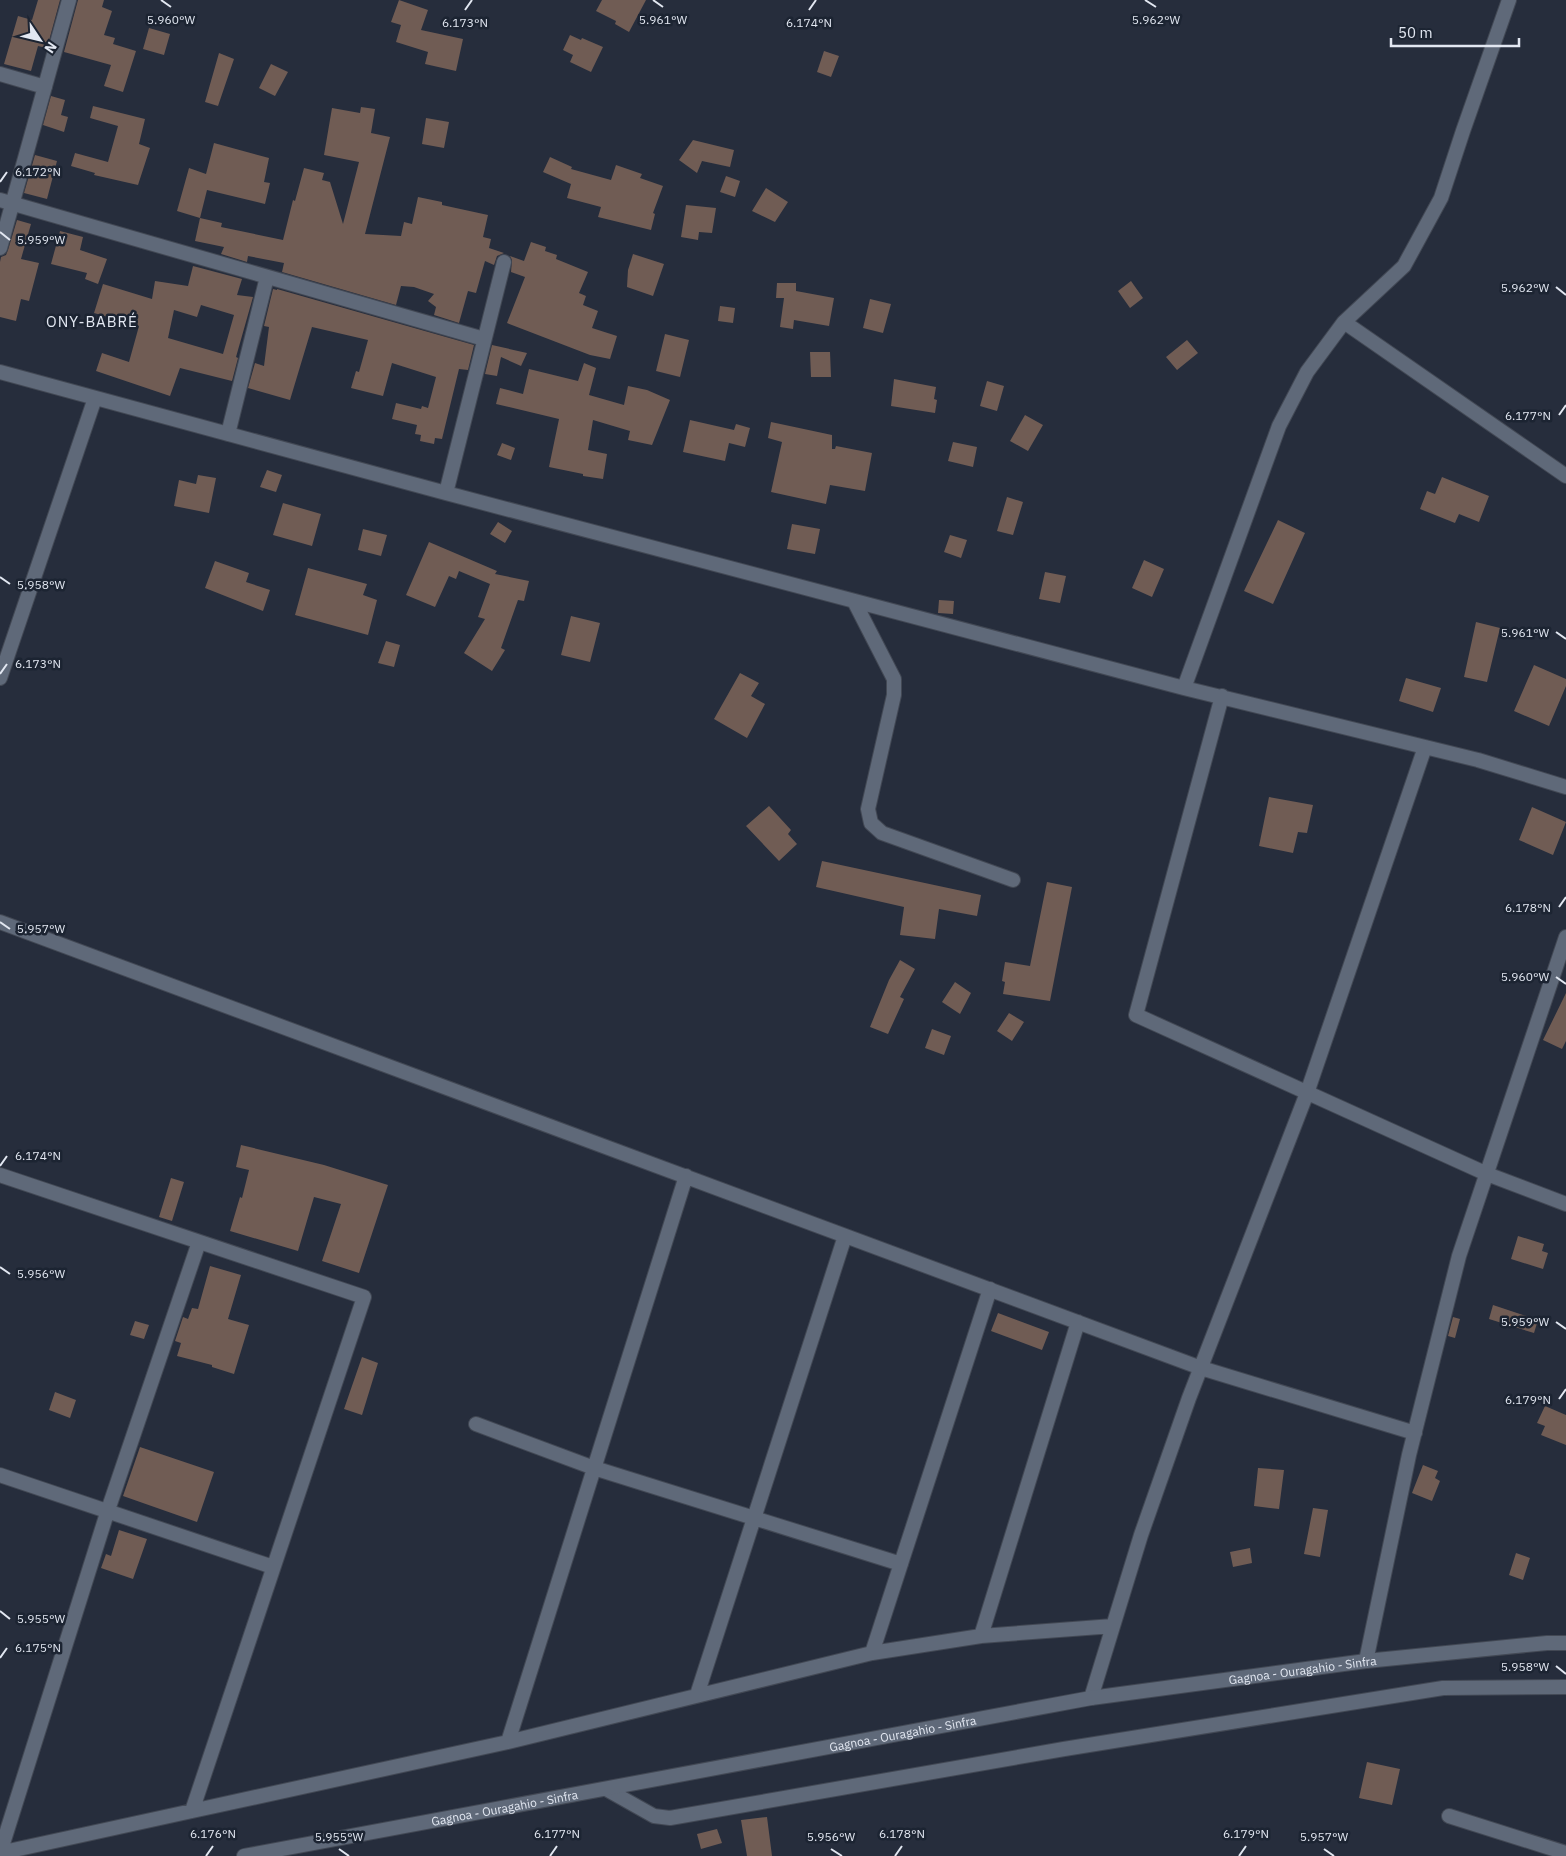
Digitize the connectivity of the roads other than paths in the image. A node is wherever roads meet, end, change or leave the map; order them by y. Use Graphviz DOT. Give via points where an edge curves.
graph roads {
  1 [pos="69,0"];
  2 [pos="1509,0"];
  3 [pos="0,74"];
  4 [pos="45,87"];
  5 [pos="6,202"];
  6 [pos="0,248"];
  7 [pos="504,262"];
  8 [pos="267,277"];
  9 [pos="1344,322"];
  10 [pos="484,340"];
  11 [pos="0,372"];
  12 [pos="95,398"];
  13 [pos="228,434"];
  14 [pos="1566,476"];
  15 [pos="446,493"];
  16 [pos="854,601"];
  17 [pos="0,678"];
  18 [pos="1184,688"];
  19 [pos="1222,696"];
  20 [pos="1425,747"];
  21 [pos="1566,787"];
  22 [pos="1013,880"];
  23 [pos="0,922"];
  24 [pos="1566,937"];
  25 [pos="1307,1093"];
  26 [pos="1487,1174"];
  27 [pos="0,1175"];
  28 [pos="686,1176"];
  29 [pos="1566,1204"];
  30 [pos="845,1236"];
  31 [pos="199,1242"];
  32 [pos="990,1290"];
  33 [pos="1078,1322"];
  34 [pos="1201,1368"];
  35 [pos="476,1424"];
  36 [pos="1414,1433"];
  37 [pos="594,1468"];
  38 [pos="0,1475"];
  39 [pos="108,1510"];
  40 [pos="755,1517"];
  41 [pos="901,1564"];
  42 [pos="273,1567"];
  43 [pos="1113,1626"];
  44 [pos="981,1636"];
  45 [pos="1566,1643"];
  46 [pos="872,1653"];
  47 [pos="1366,1661"];
  48 [pos="1566,1687"];
  49 [pos="697,1695"];
  50 [pos="1091,1698"];
  51 [pos="508,1742"];
  52 [pos="606,1789"];
  53 [pos="192,1811"];
  54 [pos="1449,1816"];
  55 [pos="0,1853"];
  56 [pos="1566,1853"];
  57 [pos="244,1856"];
  1 -- 4 [label="street"];
  2 -- 9 [label="street" via="1441,198 1404,266"];
  3 -- 4 [label="street"];
  4 -- 5 [label="street"];
  5 -- 6 [label="street"];
  5 -- 8 [label="street"];
  7 -- 10 [label="street"];
  8 -- 10 [label="street"];
  8 -- 13 [label="street"];
  9 -- 14 [label="street"];
  9 -- 18 [label="street" via="1307,372 1279,426"];
  10 -- 15 [label="street"];
  11 -- 12 [label="street"];
  12 -- 13 [label="street"];
  12 -- 17 [label="street"];
  13 -- 15 [label="street"];
  15 -- 16 [label="street"];
  16 -- 18 [label="street"];
  16 -- 22 [label="street" via="894,679 894,695 868,809 871,823 882,833"];
  18 -- 19 [label="street"];
  19 -- 20 [label="street"];
  19 -- 25 [label="street" via="1136,1015"];
  20 -- 21 [label="street"];
  20 -- 25 [label="street"];
  23 -- 28 [label="street"];
  24 -- 26 [label="street"];
  25 -- 26 [label="street"];
  25 -- 34 [label="street"];
  26 -- 29 [label="street"];
  26 -- 36 [label="street" via="1459,1256"];
  27 -- 31 [label="street"];
  28 -- 30 [label="street"];
  28 -- 37 [label="street"];
  30 -- 32 [label="street"];
  30 -- 40 [label="street"];
  31 -- 39 [label="street"];
  31 -- 42 [label="street" via="364,1297"];
  32 -- 33 [label="street"];
  32 -- 41 [label="street"];
  33 -- 34 [label="street"];
  33 -- 44 [label="street"];
  34 -- 36 [label="street"];
  34 -- 43 [label="street" via="1141,1535"];
  35 -- 37 [label="street"];
  36 -- 47 [label="street"];
  37 -- 40 [label="street"];
  37 -- 51 [label="street"];
  38 -- 39 [label="street"];
  39 -- 42 [label="street"];
  39 -- 55 [label="street"];
  40 -- 41 [label="street"];
  40 -- 49 [label="street"];
  41 -- 46 [label="street"];
  42 -- 53 [label="street"];
  43 -- 44 [label="street"];
  43 -- 50 [label="street"];
  44 -- 46 [label="street"];
  45 -- 47 [label="street, Gagnoa - Ouragahio - Sinfra"];
  46 -- 49 [label="street"];
  47 -- 50 [label="street, Gagnoa - Ouragahio - Sinfra"];
  48 -- 52 [label="street" via="1444,1688 1064,1749 670,1818 654,1816"];
  49 -- 51 [label="street"];
  50 -- 52 [label="street, Gagnoa - Ouragahio - Sinfra"];
  51 -- 53 [label="street"];
  52 -- 57 [label="street, Gagnoa - Ouragahio - Sinfra"];
  53 -- 55 [label="street"];
  54 -- 56 [label="street"];
}
